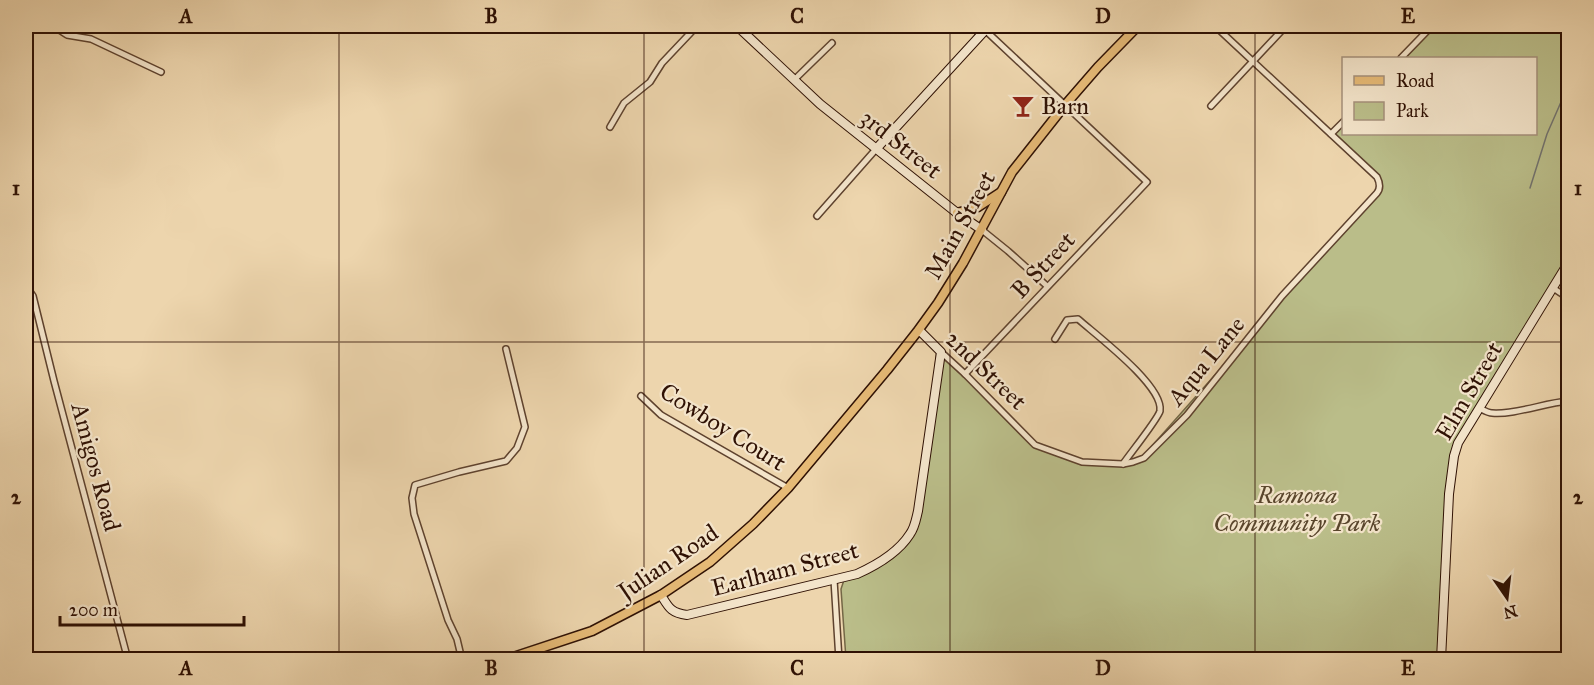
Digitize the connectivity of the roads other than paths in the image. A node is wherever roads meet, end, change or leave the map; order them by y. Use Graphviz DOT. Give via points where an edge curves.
graph roads {
  1 [pos="52,26"];
  2 [pos="697,26"];
  3 [pos="737,26"];
  4 [pos="971,26"];
  5 [pos="1138,26"];
  6 [pos="1215,26"];
  7 [pos="1286,26"];
  8 [pos="1432,26"];
  9 [pos="985,30"];
  10 [pos="832,43"];
  11 [pos="1402,57"];
  12 [pos="1253,61"];
  13 [pos="161,72"];
  14 [pos="794,80"];
  15 [pos="1065,105"];
  16 [pos="1210,106"];
  17 [pos="1342,123"];
  18 [pos="610,127"];
  19 [pos="1331,134"];
  20 [pos="877,148"];
  21 [pos="1002,192"];
  22 [pos="957,213"];
  23 [pos="817,216"];
  24 [pos="982,230"];
  25 [pos="1569,262"];
  26 [pos="26,286"];
  27 [pos="1047,286"];
  28 [pos="1553,288"];
  29 [pos="1569,298"];
  30 [pos="919,330"];
  31 [pos="1055,339"];
  32 [pos="506,349"];
  33 [pos="940,352"];
  34 [pos="965,374"];
  35 [pos="641,396"];
  36 [pos="1569,401"];
  37 [pos="1479,408"];
  38 [pos="1027,438"];
  39 [pos="822,447"];
  40 [pos="1123,464"];
  41 [pos="788,488"];
  42 [pos="834,580"];
  43 [pos="661,595"];
  44 [pos="128,660"];
  45 [pos="462,660"];
  46 [pos="504,660"];
  47 [pos="839,660"];
  48 [pos="1441,660"];
  1 -- 13 [label="street" via="91,39"];
  2 -- 18 [label="street" via="662,63 650,82 624,103"];
  3 -- 14 [label="street, 3rd Street"];
  4 -- 9 [label="street"];
  5 -- 15 [label="main road, Main Street"];
  6 -- 12 [label="street"];
  7 -- 12 [label="street"];
  8 -- 11 [label="street"];
  9 -- 15 [label="street"];
  9 -- 20 [label="street"];
  10 -- 14 [label="street"];
  12 -- 16 [label="street"];
  12 -- 19 [label="street"];
  14 -- 20 [label="street, 3rd Street"];
  15 -- 21 [label="main road, Main Street" via="1012,172"];
  15 -- 27 [label="street, B Street" via="1147,182"];
  17 -- 19 [label="street"];
  19 -- 40 [label="street, Aqua Lane" via="1377,177 1379,190 1282,296 1187,415 1144,458"];
  20 -- 22 [label="street, 3rd Street"];
  20 -- 23 [label="street"];
  21 -- 22 [label="main road" via="978,207"];
  21 -- 24 [label="main road, Main Street"];
  22 -- 24 [label="street, 3rd Street"];
  24 -- 27 [label="street, 3rd Street"];
  24 -- 30 [label="main road, Main Street"];
  25 -- 28 [label="street, Elm Street"];
  26 -- 44 [label="street, Amigos Road" via="33,296"];
  27 -- 34 [label="street, B Street"];
  28 -- 29 [label="street"];
  28 -- 37 [label="street, Elm Street"];
  30 -- 33 [label="street, 2nd Street"];
  30 -- 39 [label="main road, Main Street"];
  31 -- 40 [label="street" via="1067,320 1078,319 1123,357 1156,394 1160,413"];
  32 -- 45 [label="street" via="525,427 517,448 506,460 416,485 412,498"];
  33 -- 34 [label="street, 2nd Street"];
  33 -- 42 [label="street, Earlham Street" via="914,527 894,552 876,566"];
  34 -- 38 [label="street, 2nd Street"];
  35 -- 41 [label="street, Cowboy Court" via="661,415"];
  36 -- 37 [label="street" via="1507,413 1491,414"];
  37 -- 48 [label="street, Elm Street" via="1454,456"];
  38 -- 40 [label="street, Aqua Lane" via="1035,445 1082,462"];
  39 -- 41 [label="main road, Julian Road"];
  41 -- 43 [label="main road, Julian Road" via="710,562"];
  42 -- 43 [label="street, Earlham Street" via="687,615 669,608"];
  42 -- 47 [label="street"];
  43 -- 46 [label="main road, Julian Road" via="592,631"];
}
